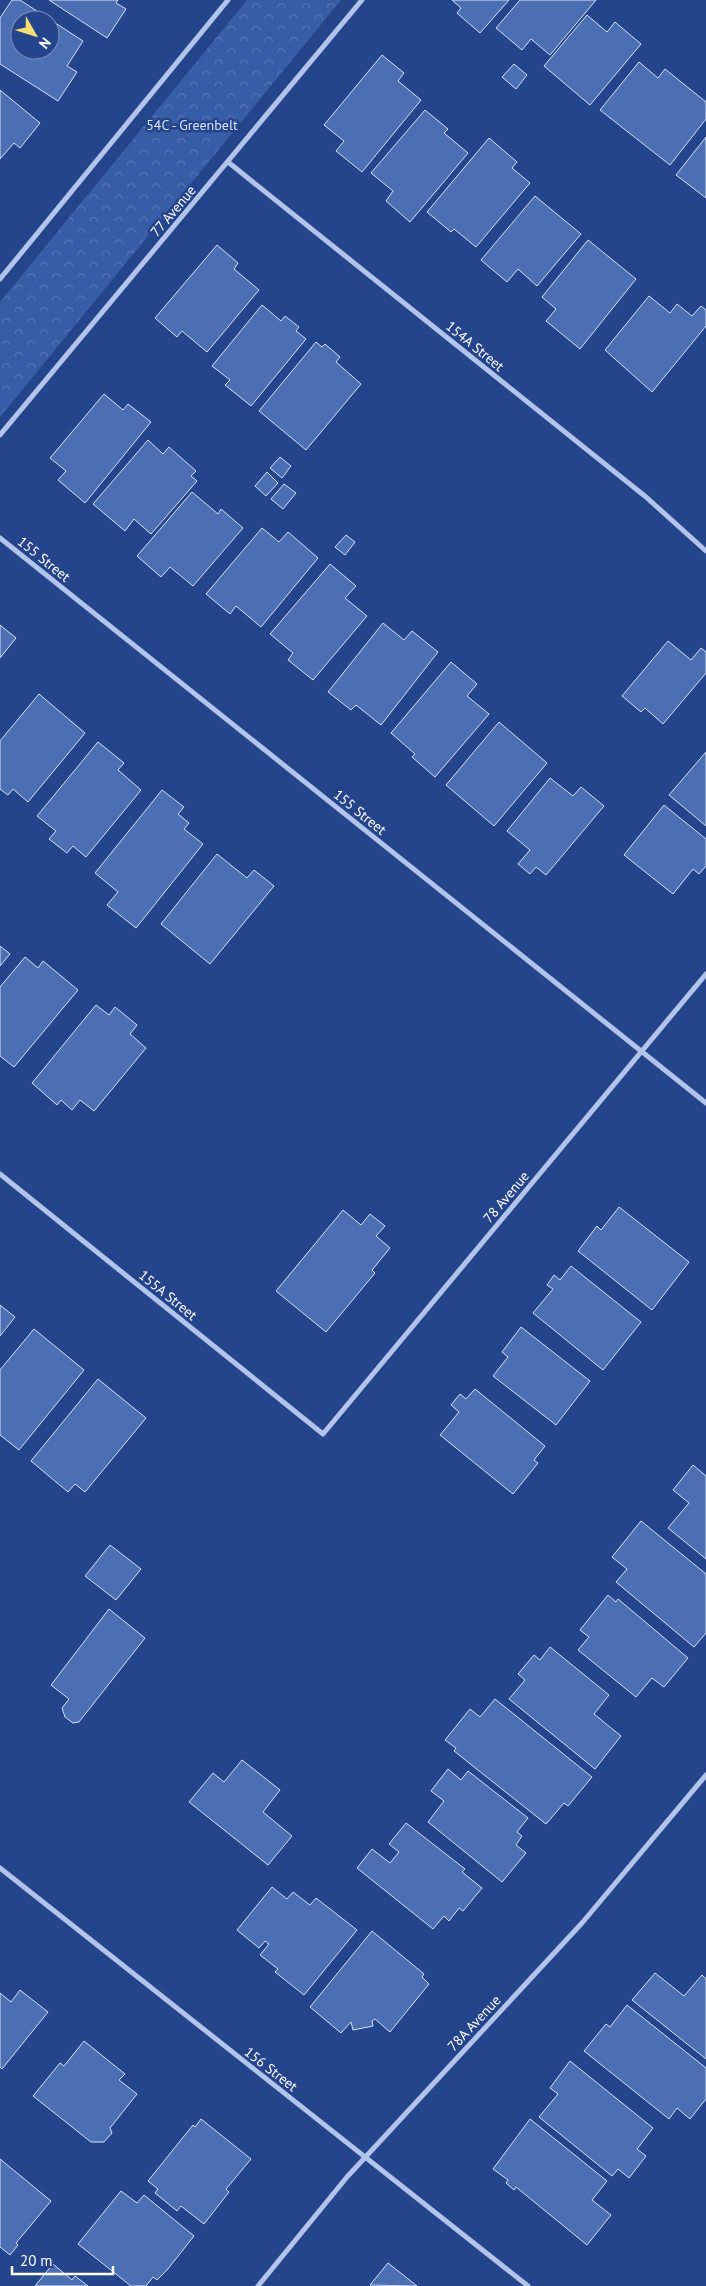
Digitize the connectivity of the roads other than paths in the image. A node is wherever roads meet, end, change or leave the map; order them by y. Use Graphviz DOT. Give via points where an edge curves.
graph roads {
  1 [pos="228,0"];
  2 [pos="362,0"];
  3 [pos="228,162"];
  4 [pos="0,279"];
  5 [pos="0,435"];
  6 [pos="0,538"];
  7 [pos="706,551"];
  8 [pos="706,974"];
  9 [pos="642,1051"];
  10 [pos="706,1103"];
  11 [pos="0,1174"];
  12 [pos="323,1434"];
  13 [pos="706,1775"];
  14 [pos="0,1868"];
  15 [pos="366,2158"];
  16 [pos="258,2286"];
  17 [pos="528,2286"];
  1 -- 4 [label="street"];
  2 -- 3 [label="street, 77 Avenue"];
  3 -- 5 [label="street, 77 Avenue"];
  3 -- 7 [label="street, 154A Street" via="638,490"];
  6 -- 9 [label="street, 155 Street"];
  8 -- 9 [label="street, 78 Avenue"];
  9 -- 10 [label="street, 155 Street"];
  9 -- 12 [label="street, 78 Avenue"];
  11 -- 12 [label="street, 155A Street"];
  13 -- 15 [label="street, 78A Avenue" via="582,1923"];
  14 -- 15 [label="street, 156 Street"];
  15 -- 16 [label="street, 78A Avenue"];
  15 -- 17 [label="street, 156 Street"];
}
